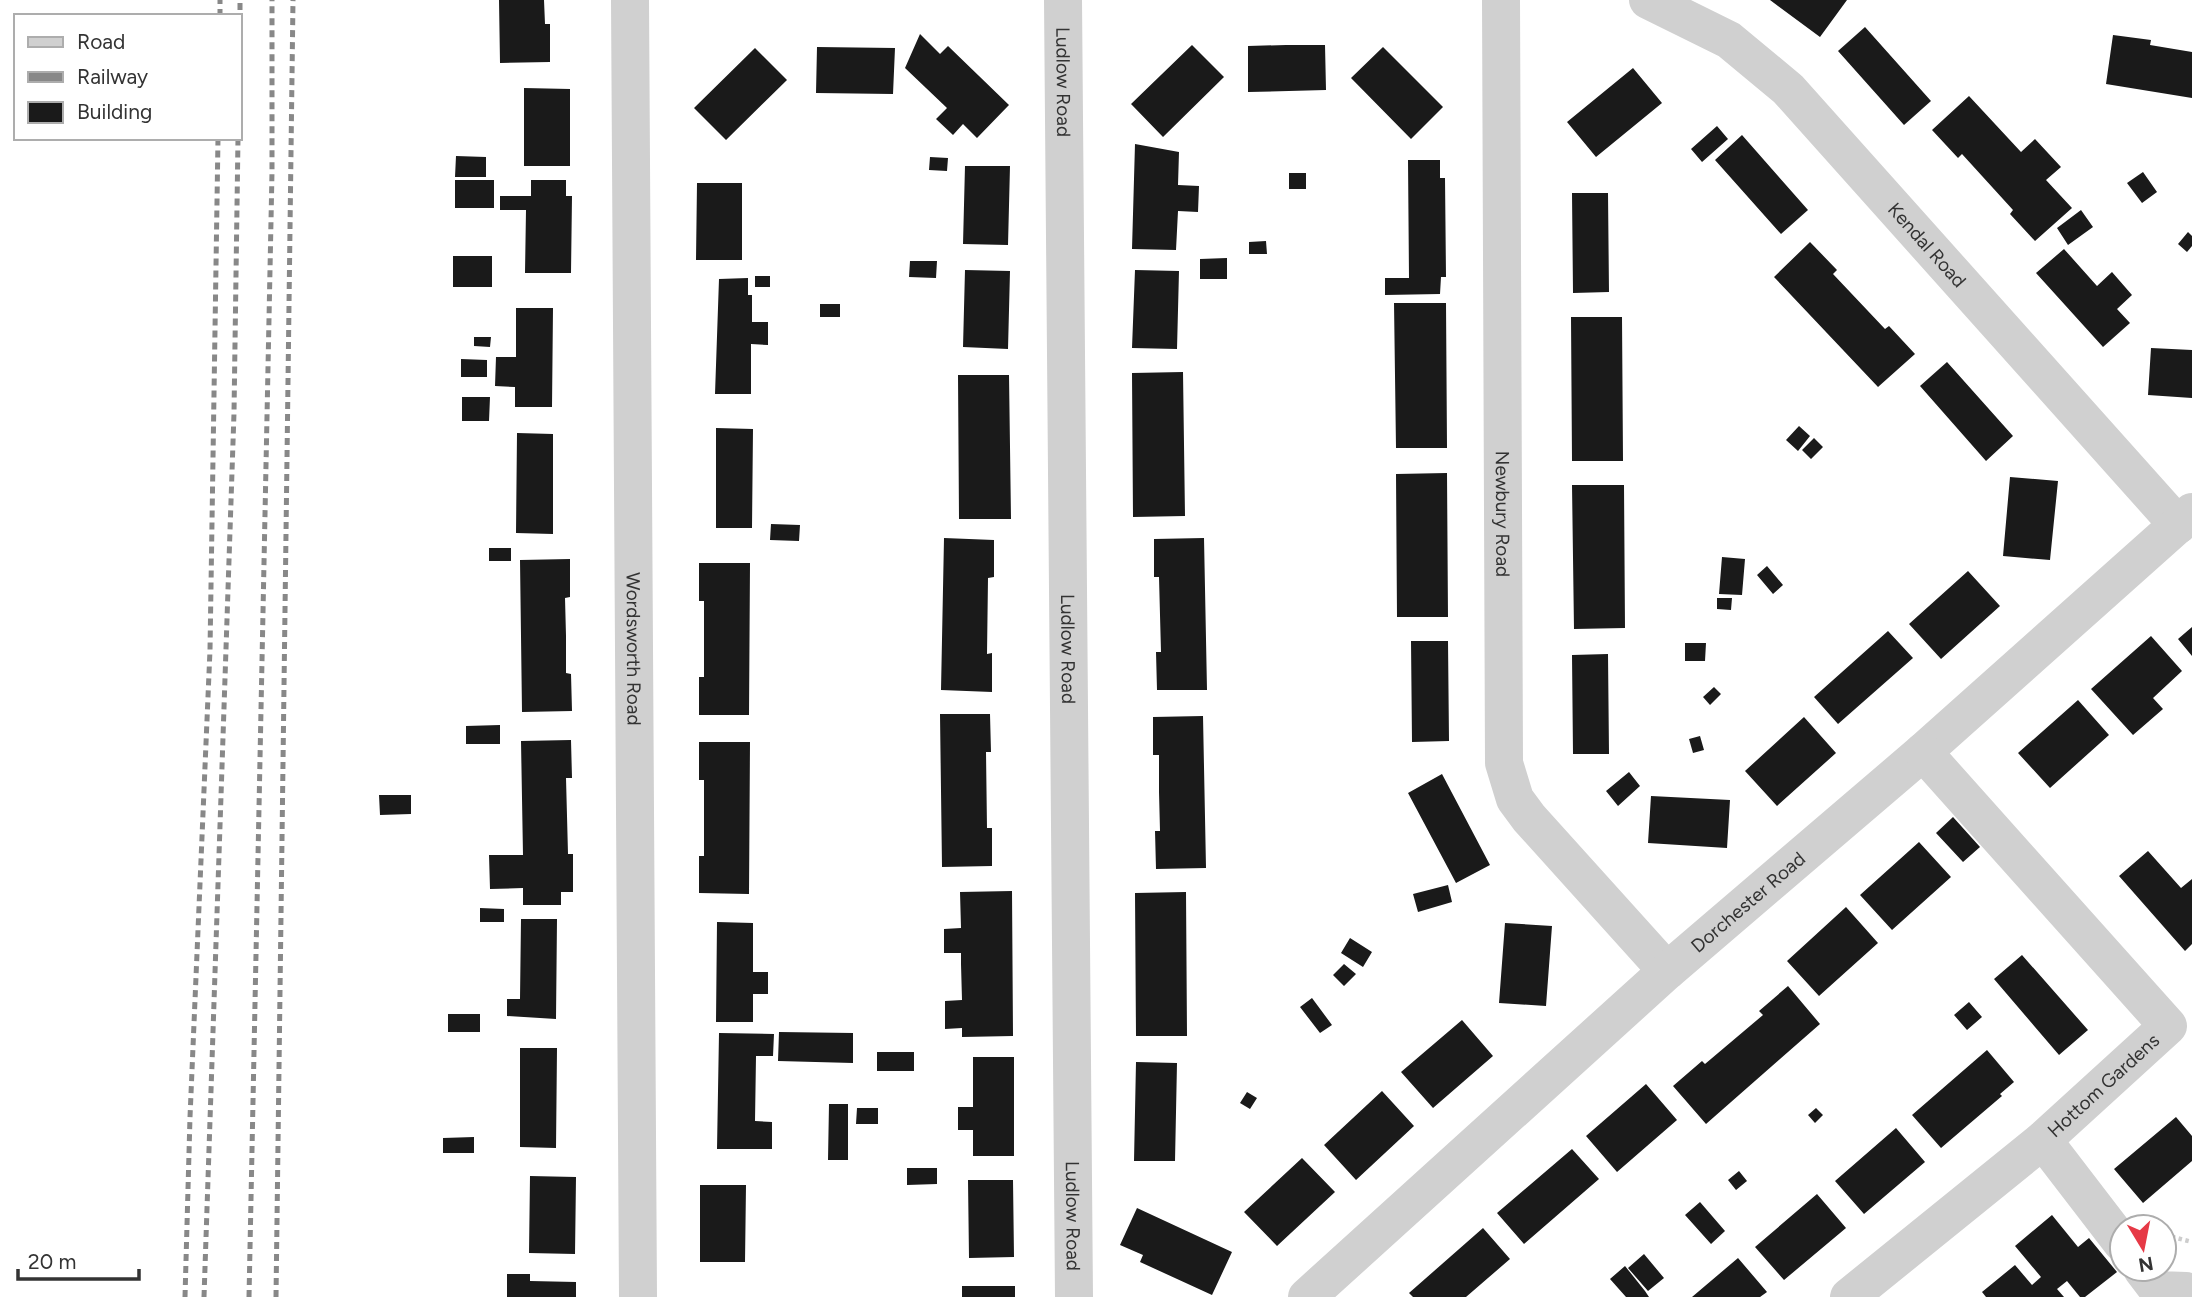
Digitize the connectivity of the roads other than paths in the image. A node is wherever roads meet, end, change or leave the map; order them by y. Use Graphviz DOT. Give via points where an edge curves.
graph roads {
  1 [pos="629,0"];
  2 [pos="1063,0"];
  3 [pos="1501,0"];
  4 [pos="1648,0"];
  5 [pos="2185,518"];
  6 [pos="1923,752"];
  7 [pos="1667,971"];
  8 [pos="2043,1140"];
  9 [pos="2108,1225"];
  10 [pos="638,1297"];
  11 [pos="1074,1297"];
  12 [pos="1307,1297"];
  13 [pos="1849,1297"];
  1 -- 10 [label="street, Wordsworth Road"];
  2 -- 11 [label="street, Ludlow Road"];
  3 -- 7 [label="street, Newbury Road" via="1504,763 1516,799 1529,818"];
  4 -- 5 [label="street, Kendal Road" via="1729,40 1788,89"];
  5 -- 6 [label="street, Dorchester Road"];
  6 -- 7 [label="street, Dorchester Road"];
  6 -- 8 [label="street, Hottom Gardens" via="2168,1026"];
  7 -- 12 [label="street, Dorchester Road"];
  8 -- 9 [label="street"];
  8 -- 13 [label="street, Hottom Gardens"];
}
